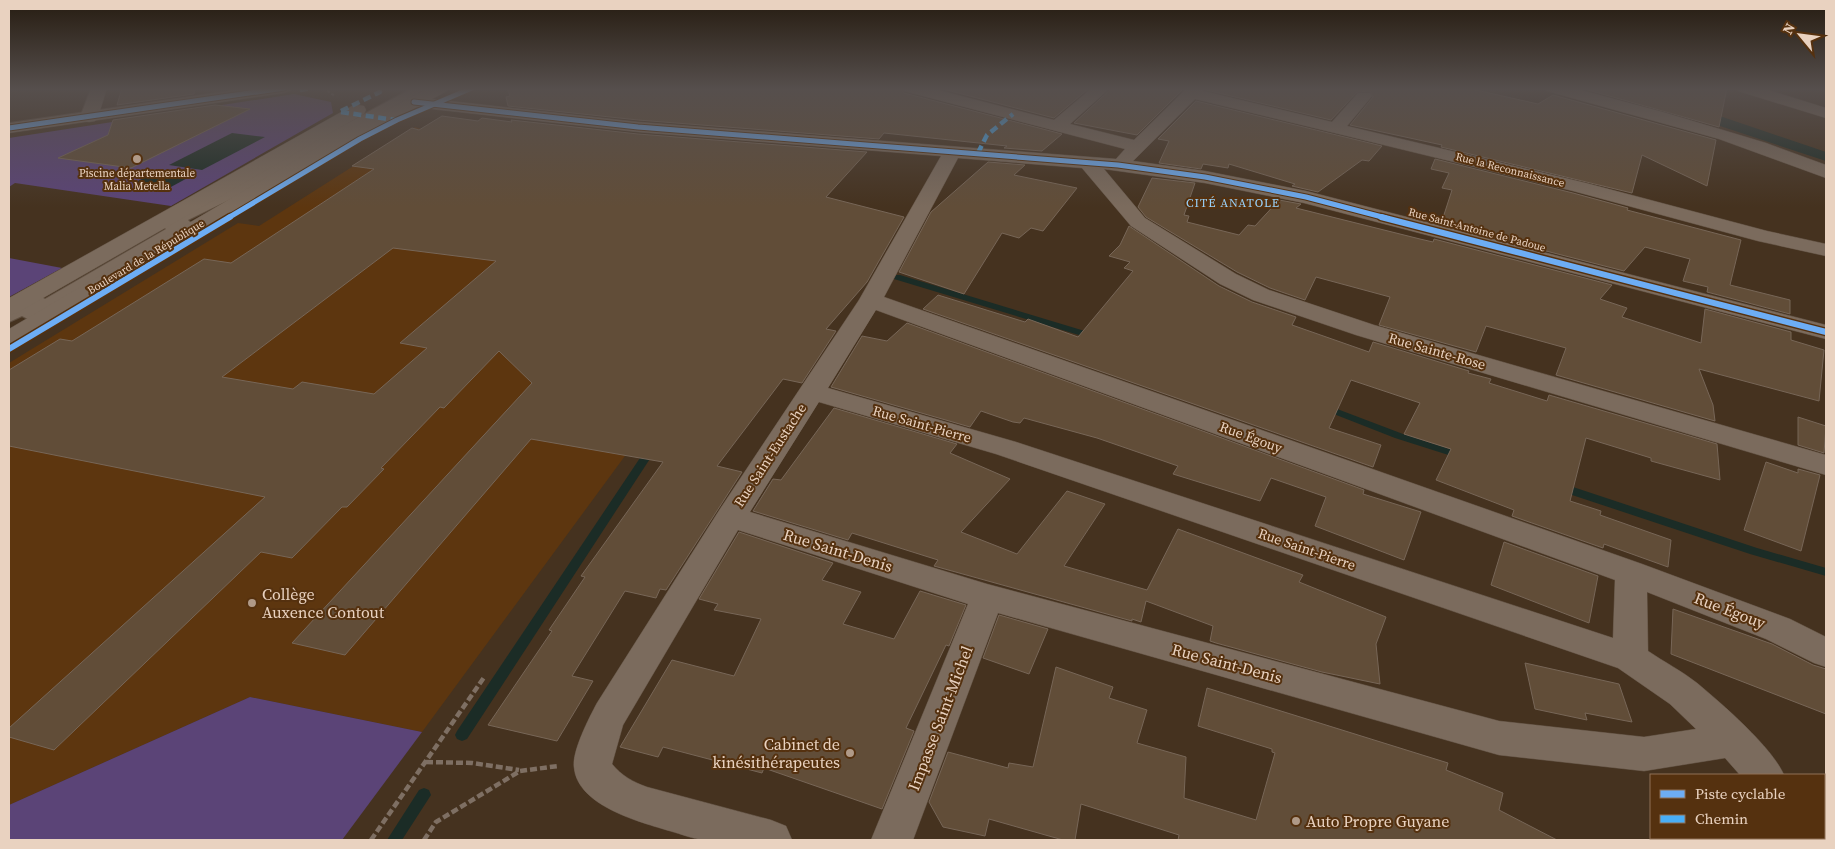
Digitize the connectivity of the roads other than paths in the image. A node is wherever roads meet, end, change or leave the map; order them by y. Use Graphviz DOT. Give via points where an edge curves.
graph roads {
  1 [pos="338,128"];
  2 [pos="346,128"];
  3 [pos="361,128"];
  4 [pos="658,128"];
  5 [pos="1064,128"];
  6 [pos="1158,128"];
  7 [pos="1336,128"];
  8 [pos="1700,128"];
  9 [pos="1138,147"];
  10 [pos="953,151"];
  11 [pos="1088,163"];
  12 [pos="1118,165"];
  13 [pos="1826,172"];
  14 [pos="230,194"];
  15 [pos="1826,250"];
  16 [pos="871,300"];
  17 [pos="9,308"];
  18 [pos="9,317"];
  19 [pos="9,328"];
  20 [pos="1826,332"];
  21 [pos="9,339"];
  22 [pos="811,391"];
  23 [pos="1826,465"];
  24 [pos="731,517"];
  25 [pos="1631,573"];
  26 [pos="987,597"];
  27 [pos="1826,653"];
  28 [pos="1630,658"];
  29 [pos="1733,740"];
  30 [pos="1763,774"];
  31 [pos="771,840"];
  32 [pos="892,840"];
  1 -- 17 [label="street, Boulevard de la République" via="253,168"];
  2 -- 14 [label="lane"];
  3 -- 21 [label="street, Boulevard de la République"];
  4 -- 10 [label="street, Rue Saint-Antoine de Padoue"];
  5 -- 9 [label="street"];
  6 -- 9 [label="street"];
  7 -- 15 [label="street, Rue la Reconnaissance"];
  8 -- 13 [label="street"];
  9 -- 12 [label="street"];
  10 -- 11 [label="street, Rue Saint-Antoine de Padoue"];
  10 -- 16 [label="street, Rue Saint-Eustache"];
  11 -- 12 [label="street, Rue Saint-Antoine de Padoue"];
  11 -- 23 [label="street, Rue Sainte-Rose" via="1138,222 1228,279 1261,295 1365,330"];
  12 -- 20 [label="street, Rue Saint-Antoine de Padoue" via="1234,182 1306,197"];
  14 -- 18 [label="lane" via="166,226"];
  14 -- 19 [label="lane"];
  16 -- 22 [label="street, Rue Saint-Eustache"];
  16 -- 25 [label="street, Rue Égouy"];
  22 -- 24 [label="street, Rue Saint-Eustache"];
  22 -- 28 [label="street, Rue Saint-Pierre" via="1006,448"];
  24 -- 26 [label="street, Rue Saint-Denis"];
  24 -- 31 [label="street, Rue Saint-Eustache" via="610,714 603,728 593,769 597,777 616,793 644,805"];
  25 -- 27 [label="street, Rue Égouy" via="1778,628"];
  25 -- 28 [label="street"];
  26 -- 29 [label="street, Rue Saint-Denis" via="1500,738 1644,754"];
  26 -- 32 [label="street, Impasse Saint-Michel"];
  28 -- 29 [label="street, Rue Saint-Pierre" via="1682,693"];
  29 -- 30 [label="street, Rue Saint-Pierre"];
}
